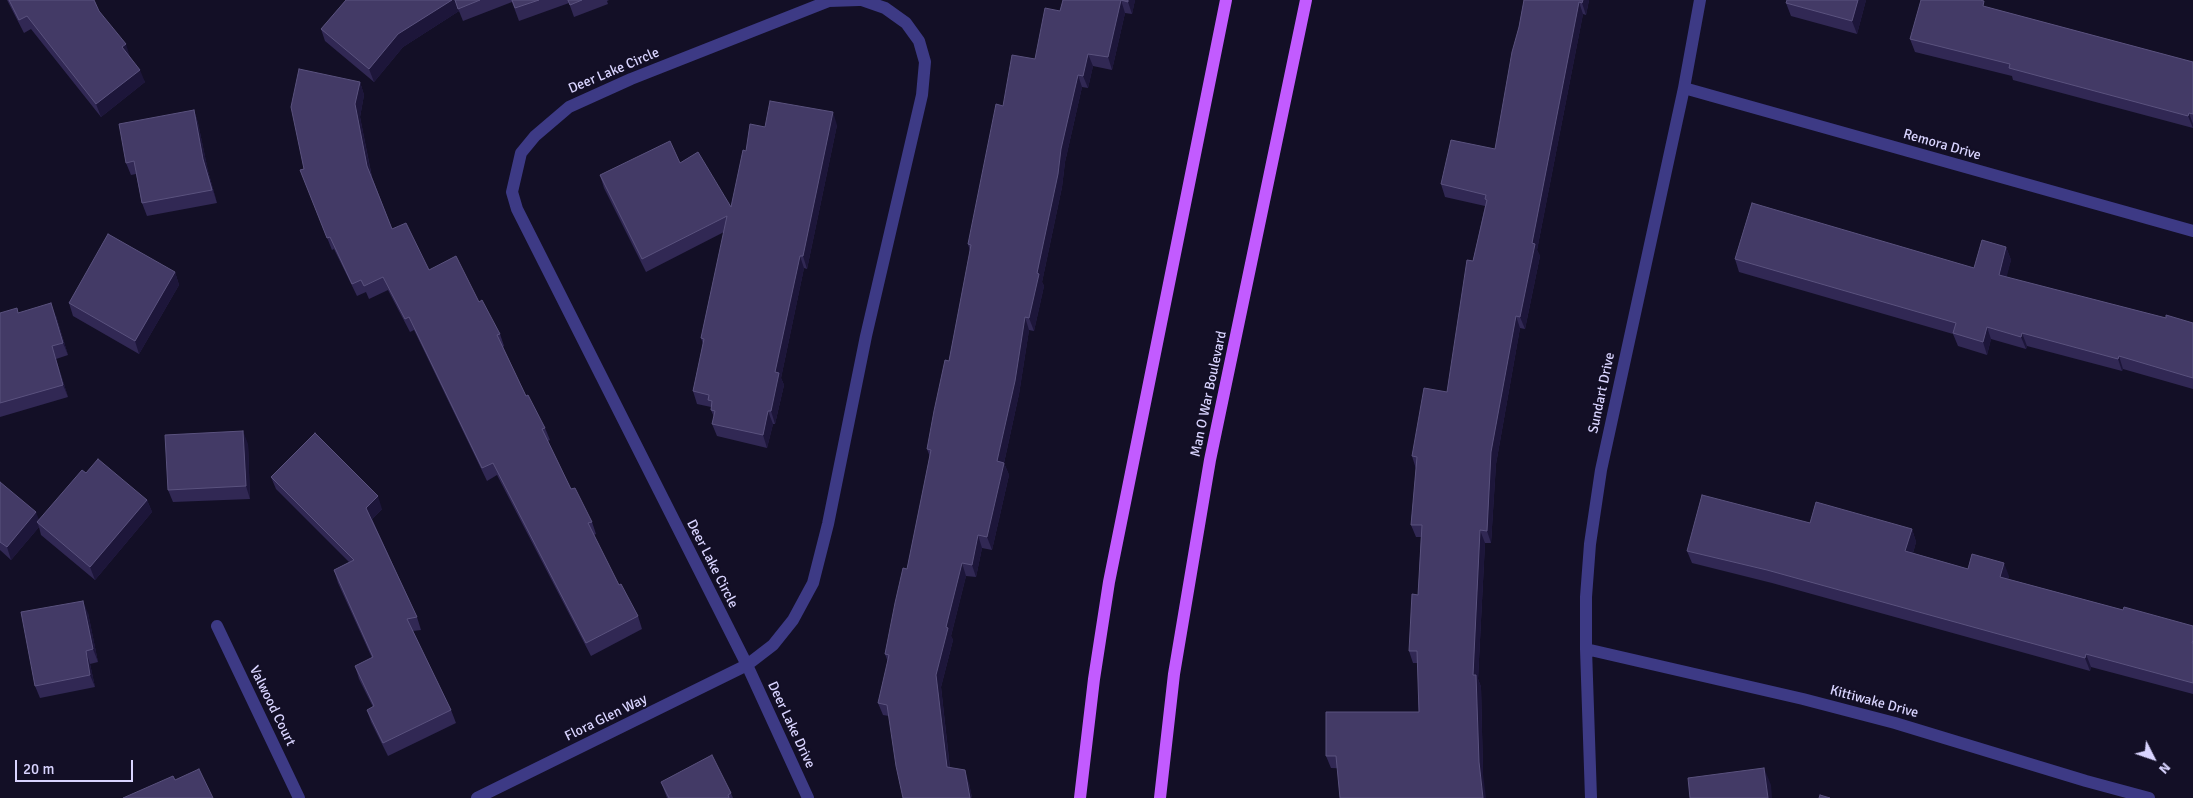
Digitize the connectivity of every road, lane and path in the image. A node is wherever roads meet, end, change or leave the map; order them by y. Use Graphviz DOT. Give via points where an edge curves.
graph roads {
  1 [pos="861,0"];
  2 [pos="1226,0"];
  3 [pos="1306,0"];
  4 [pos="1700,0"];
  5 [pos="1684,88"];
  6 [pos="2193,231"];
  7 [pos="217,626"];
  8 [pos="1586,649"];
  9 [pos="747,665"];
  10 [pos="299,798"];
  11 [pos="477,798"];
  12 [pos="808,798"];
  13 [pos="1080,798"];
  14 [pos="1160,798"];
  15 [pos="1590,798"];
  16 [pos="2150,798"];
  1 -- 9 [label="street, Deer Lake Circle" via="885,8 906,24 919,42 926,62 922,95 813,583 793,620 773,645"];
  1 -- 9 [label="street, Deer Lake Circle" via="829,1 631,79 569,107 534,136 521,153 512,192 517,209"];
  2 -- 13 [label="main road" via="1109,582"];
  3 -- 14 [label="main road, Man O War Boulevard" via="1210,460 1174,674"];
  4 -- 5 [label="street, Sundart Drive"];
  5 -- 6 [label="street, Remora Drive"];
  5 -- 8 [label="street, Sundart Drive" via="1601,470 1590,544"];
  7 -- 10 [label="street, Valwood Court"];
  8 -- 15 [label="street, Sundart Drive"];
  8 -- 16 [label="street, Kittiwake Drive" via="1895,723"];
  9 -- 11 [label="street, Flora Glen Way"];
  9 -- 12 [label="street, Deer Lake Drive"];
}
